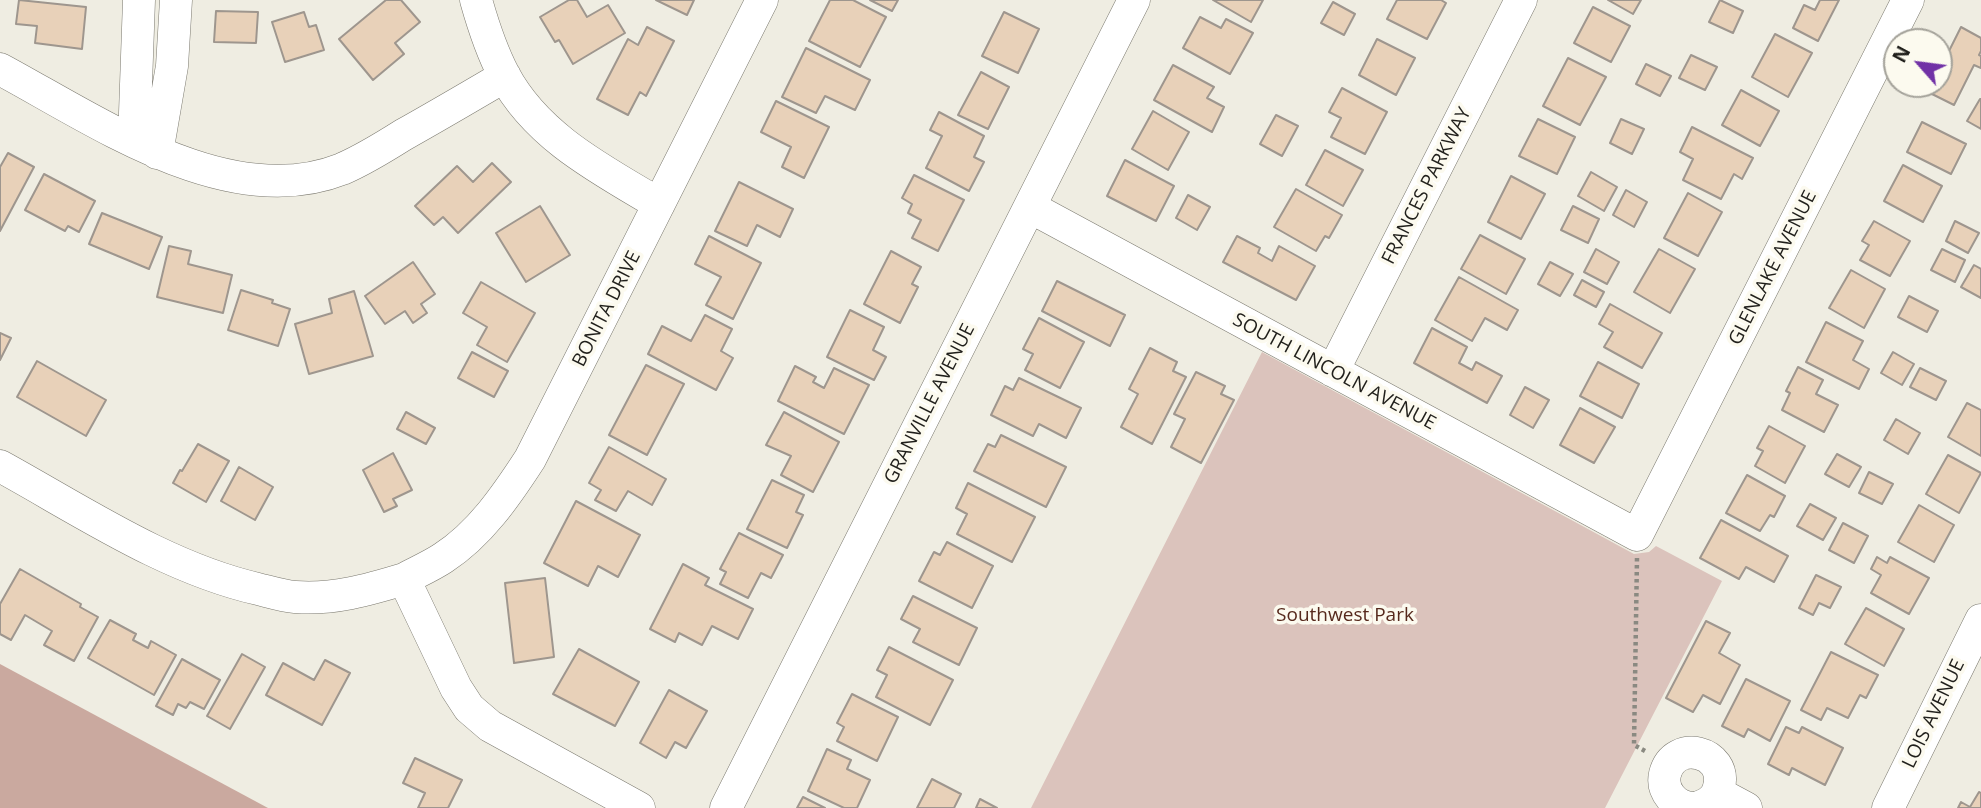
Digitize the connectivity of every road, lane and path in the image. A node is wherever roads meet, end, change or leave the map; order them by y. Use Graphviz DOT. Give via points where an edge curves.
graph roads {
  1 [pos="139,0"];
  2 [pos="176,0"];
  3 [pos="475,0"];
  4 [pos="762,0"];
  5 [pos="1135,0"];
  6 [pos="1521,0"];
  7 [pos="1908,0"];
  8 [pos="0,69"];
  9 [pos="505,76"];
  10 [pos="145,147"];
  11 [pos="659,204"];
  12 [pos="1030,208"];
  13 [pos="1333,371"];
  14 [pos="0,466"];
  15 [pos="1637,536"];
  16 [pos="404,579"];
  17 [pos="1981,620"];
  18 [pos="1669,764"];
  19 [pos="1702,803"];
  20 [pos="639,808"];
  21 [pos="726,808"];
  22 [pos="1746,808"];
  23 [pos="1888,808"];
  1 -- 10 [label="street"];
  2 -- 10 [label="street" via="172,66"];
  3 -- 9 [label="street"];
  4 -- 11 [label="street, BONITA DRIVE"];
  5 -- 12 [label="street, GRANVILLE AVENUE"];
  6 -- 13 [label="street, FRANCES PARKWAY"];
  7 -- 15 [label="street, GLENLAKE AVENUE"];
  8 -- 10 [label="street"];
  9 -- 10 [label="street" via="341,169 300,179 267,182 230,177"];
  9 -- 11 [label="street" via="550,133"];
  11 -- 16 [label="street, BONITA DRIVE" via="530,460 504,500 444,558"];
  12 -- 13 [label="street, SOUTH LINCOLN AVENUE"];
  12 -- 21 [label="street, GRANVILLE AVENUE"];
  13 -- 15 [label="street, SOUTH LINCOLN AVENUE"];
  14 -- 16 [label="street, BONITA DRIVE" via="172,560 245,586 292,597 328,597"];
  15 -- 18 [label="path" via="1634,745"];
  16 -- 20 [label="street" via="469,708 490,726"];
  17 -- 23 [label="street, LOIS AVENUE"];
  18 -- 19 [label="street" via="1666,791 1678,804"];
  18 -- 19 [label="street" via="1684,753 1711,758 1720,774"];
  19 -- 22 [label="street"];
}
